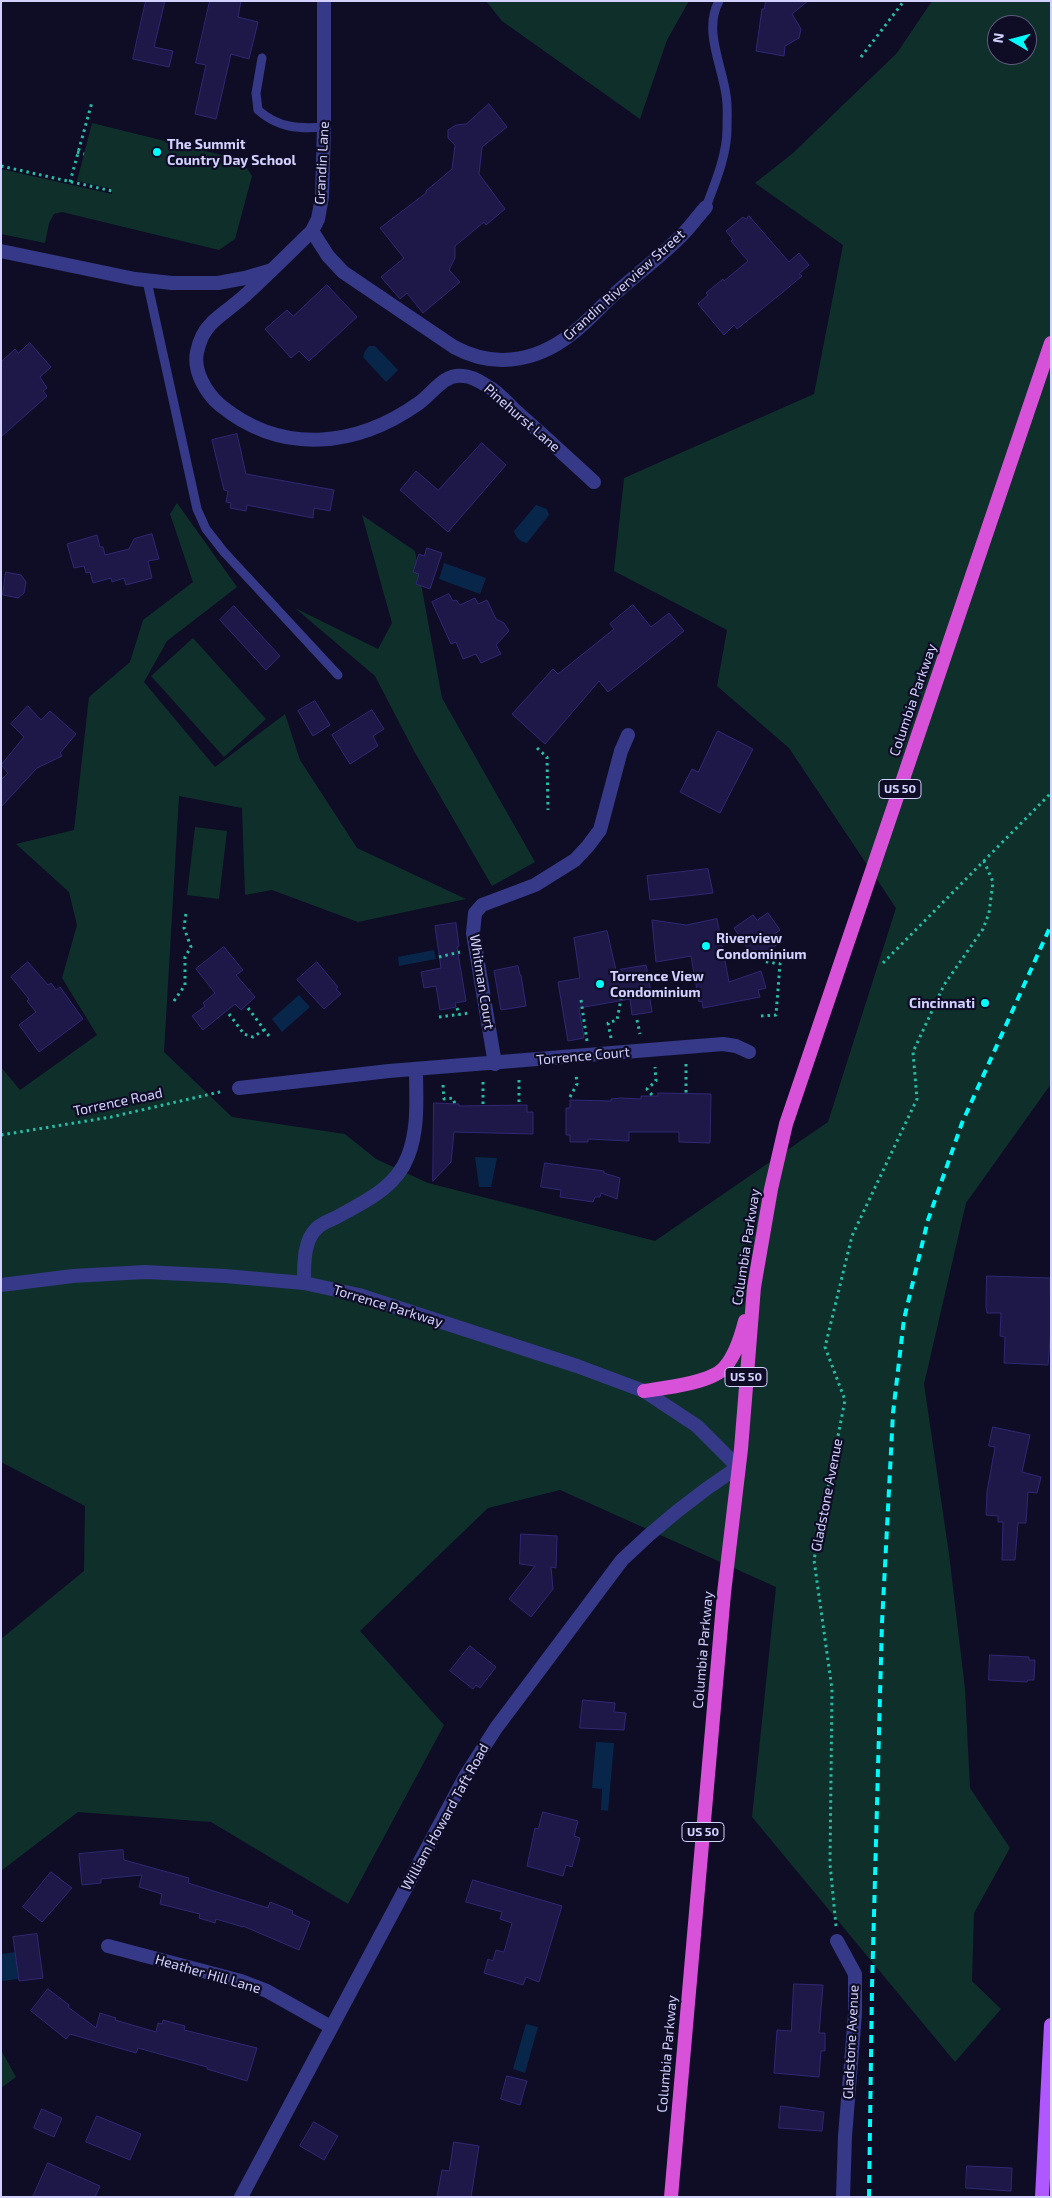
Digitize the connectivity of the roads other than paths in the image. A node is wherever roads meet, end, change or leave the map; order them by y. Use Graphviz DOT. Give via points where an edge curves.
graph roads {
  1 [pos="324,1"];
  2 [pos="719,1"];
  3 [pos="262,58"];
  4 [pos="324,127"];
  5 [pos="706,207"];
  6 [pos="312,231"];
  7 [pos="1,251"];
  8 [pos="272,270"];
  9 [pos="147,281"];
  10 [pos="1051,343"];
  11 [pos="594,482"];
  12 [pos="338,675"];
  13 [pos="628,734"];
  14 [pos="749,1052"];
  15 [pos="495,1064"];
  16 [pos="416,1069"];
  17 [pos="239,1088"];
  18 [pos="304,1283"];
  19 [pos="1,1285"];
  20 [pos="754,1287"];
  21 [pos="644,1391"];
  22 [pos="738,1467"];
  23 [pos="837,1941"];
  24 [pos="108,1946"];
  25 [pos="1051,2025"];
  26 [pos="331,2027"];
  27 [pos="241,2197"];
  28 [pos="671,2197"];
  29 [pos="843,2197"];
  30 [pos="1042,2197"];
  1 -- 4 [label="street, Grandin Lane"];
  2 -- 5 [label="lane" via="712,23 726,95 727,132 720,168"];
  3 -- 4 [label="lane" via="256,93 258,110 268,119 285,126"];
  4 -- 6 [label="street, Grandin Lane" via="322,197"];
  5 -- 6 [label="street, Grandin Riverview Street" via="680,238 558,343 542,352 489,361 454,348 343,272"];
  6 -- 8 [label="street, Grandin Lane"];
  7 -- 9 [label="street, Grandin Lane"];
  8 -- 9 [label="street, Grandin Lane" via="218,283"];
  8 -- 11 [label="street, Pinehurst Lane" via="209,325 196,354 196,368 203,385 217,403 235,417 290,438 338,438 376,428 395,419 422,401 444,380 462,376 488,386"];
  9 -- 12 [label="lane" via="198,509 206,529"];
  10 -- 20 [label="highway, Columbia Parkway / US 50" via="786,1124"];
  13 -- 15 [label="street, Whitman Court" via="620,752 600,830 575,860 535,885 482,905 475,913 473,933"];
  14 -- 15 [label="street, Torrence Court" via="723,1044"];
  15 -- 16 [label="street, Torrence Court"];
  16 -- 17 [label="street, Torrence Court"];
  16 -- 18 [label="street" via="417,1105 408,1158 386,1187 316,1228 304,1259"];
  18 -- 19 [label="street, Torrence Parkway" via="146,1272 72,1276"];
  18 -- 21 [label="street, Torrence Parkway" via="360,1295"];
  20 -- 21 [label="highway" via="738,1345 724,1369 705,1379"];
  20 -- 22 [label="highway, Columbia Parkway / US 50"];
  21 -- 22 [label="street, Torrence Parkway" via="697,1426"];
  22 -- 26 [label="street, William Howard Taft Road" via="702,1492 622,1560 496,1728 466,1775"];
  22 -- 28 [label="highway, Columbia Parkway / US 50"];
  23 -- 29 [label="street, Gladstone Avenue" via="855,1974"];
  24 -- 26 [label="street, Heather Hill Lane" via="254,1986"];
  25 -- 30 [label="main road"];
  26 -- 27 [label="street, William Howard Taft Road"];
}
